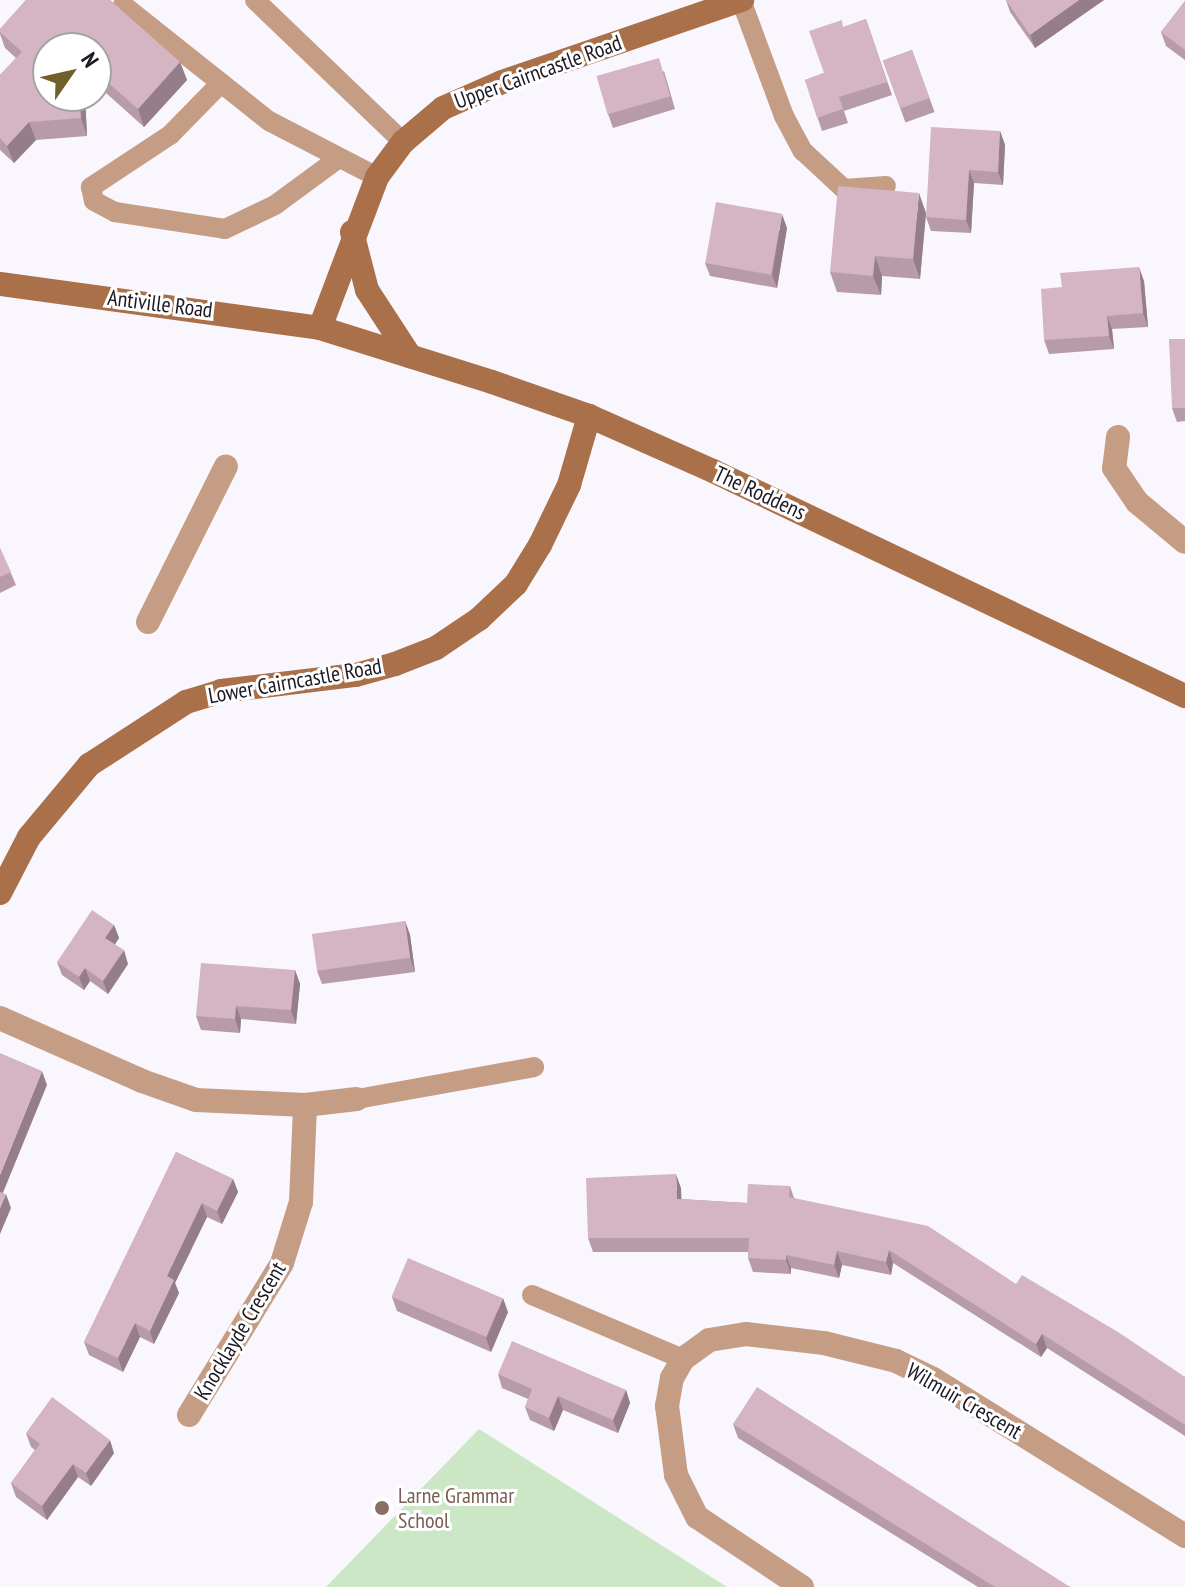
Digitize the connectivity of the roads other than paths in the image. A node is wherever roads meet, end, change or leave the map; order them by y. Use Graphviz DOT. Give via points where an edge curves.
graph roads {
  1 [pos="255,0"];
  2 [pos="742,0"];
  3 [pos="123,5"];
  4 [pos="221,83"];
  5 [pos="403,142"];
  6 [pos="339,158"];
  7 [pos="377,177"];
  8 [pos="886,186"];
  9 [pos="352,232"];
  10 [pos="0,284"];
  11 [pos="320,328"];
  12 [pos="410,356"];
  13 [pos="589,416"];
  14 [pos="1118,437"];
  15 [pos="226,466"];
  16 [pos="1185,542"];
  17 [pos="148,622"];
  18 [pos="1185,696"];
  19 [pos="0,893"];
  20 [pos="0,1018"];
  21 [pos="534,1067"];
  22 [pos="357,1099"];
  23 [pos="305,1105"];
  24 [pos="532,1295"];
  25 [pos="683,1359"];
  26 [pos="189,1415"];
  27 [pos="1185,1536"];
  28 [pos="802,1587"];
  1 -- 5 [label="lane"];
  2 -- 5 [label="street, Upper Cairncastle Road" via="472,93 443,108"];
  2 -- 8 [label="lane" via="784,116 803,151 844,189"];
  3 -- 4 [label="lane"];
  4 -- 6 [label="lane" via="269,121"];
  4 -- 6 [label="lane" via="170,135 91,187 94,201 115,212 225,229 275,205"];
  5 -- 7 [label="street, Upper Cairncastle Road"];
  6 -- 7 [label="lane"];
  7 -- 9 [label="street, Upper Cairncastle Road"];
  9 -- 11 [label="street, Upper Cairncastle Road" via="330,312"];
  9 -- 12 [label="street" via="367,290"];
  10 -- 11 [label="street, Antiville Road"];
  11 -- 12 [label="street, The Roddens"];
  12 -- 13 [label="street, The Roddens"];
  13 -- 18 [label="street, The Roddens"];
  13 -- 19 [label="street, Lower Cairncastle Road" via="569,485 540,545 516,584 479,619 436,648 395,664 356,675 221,691 186,702 89,765 29,837"];
  14 -- 16 [label="street" via="1114,468 1137,502"];
  15 -- 17 [label="street"];
  20 -- 23 [label="street" via="182,1096"];
  21 -- 22 [label="lane"];
  22 -- 23 [label="street"];
  23 -- 26 [label="street, Knocklayde Crescent" via="301,1202 282,1263"];
  24 -- 25 [label="lane"];
  25 -- 27 [label="street, Wilmuir Crescent" via="709,1340 746,1334 824,1343 896,1361"];
  25 -- 28 [label="street" via="672,1378 667,1406 676,1475 697,1517"];
}
